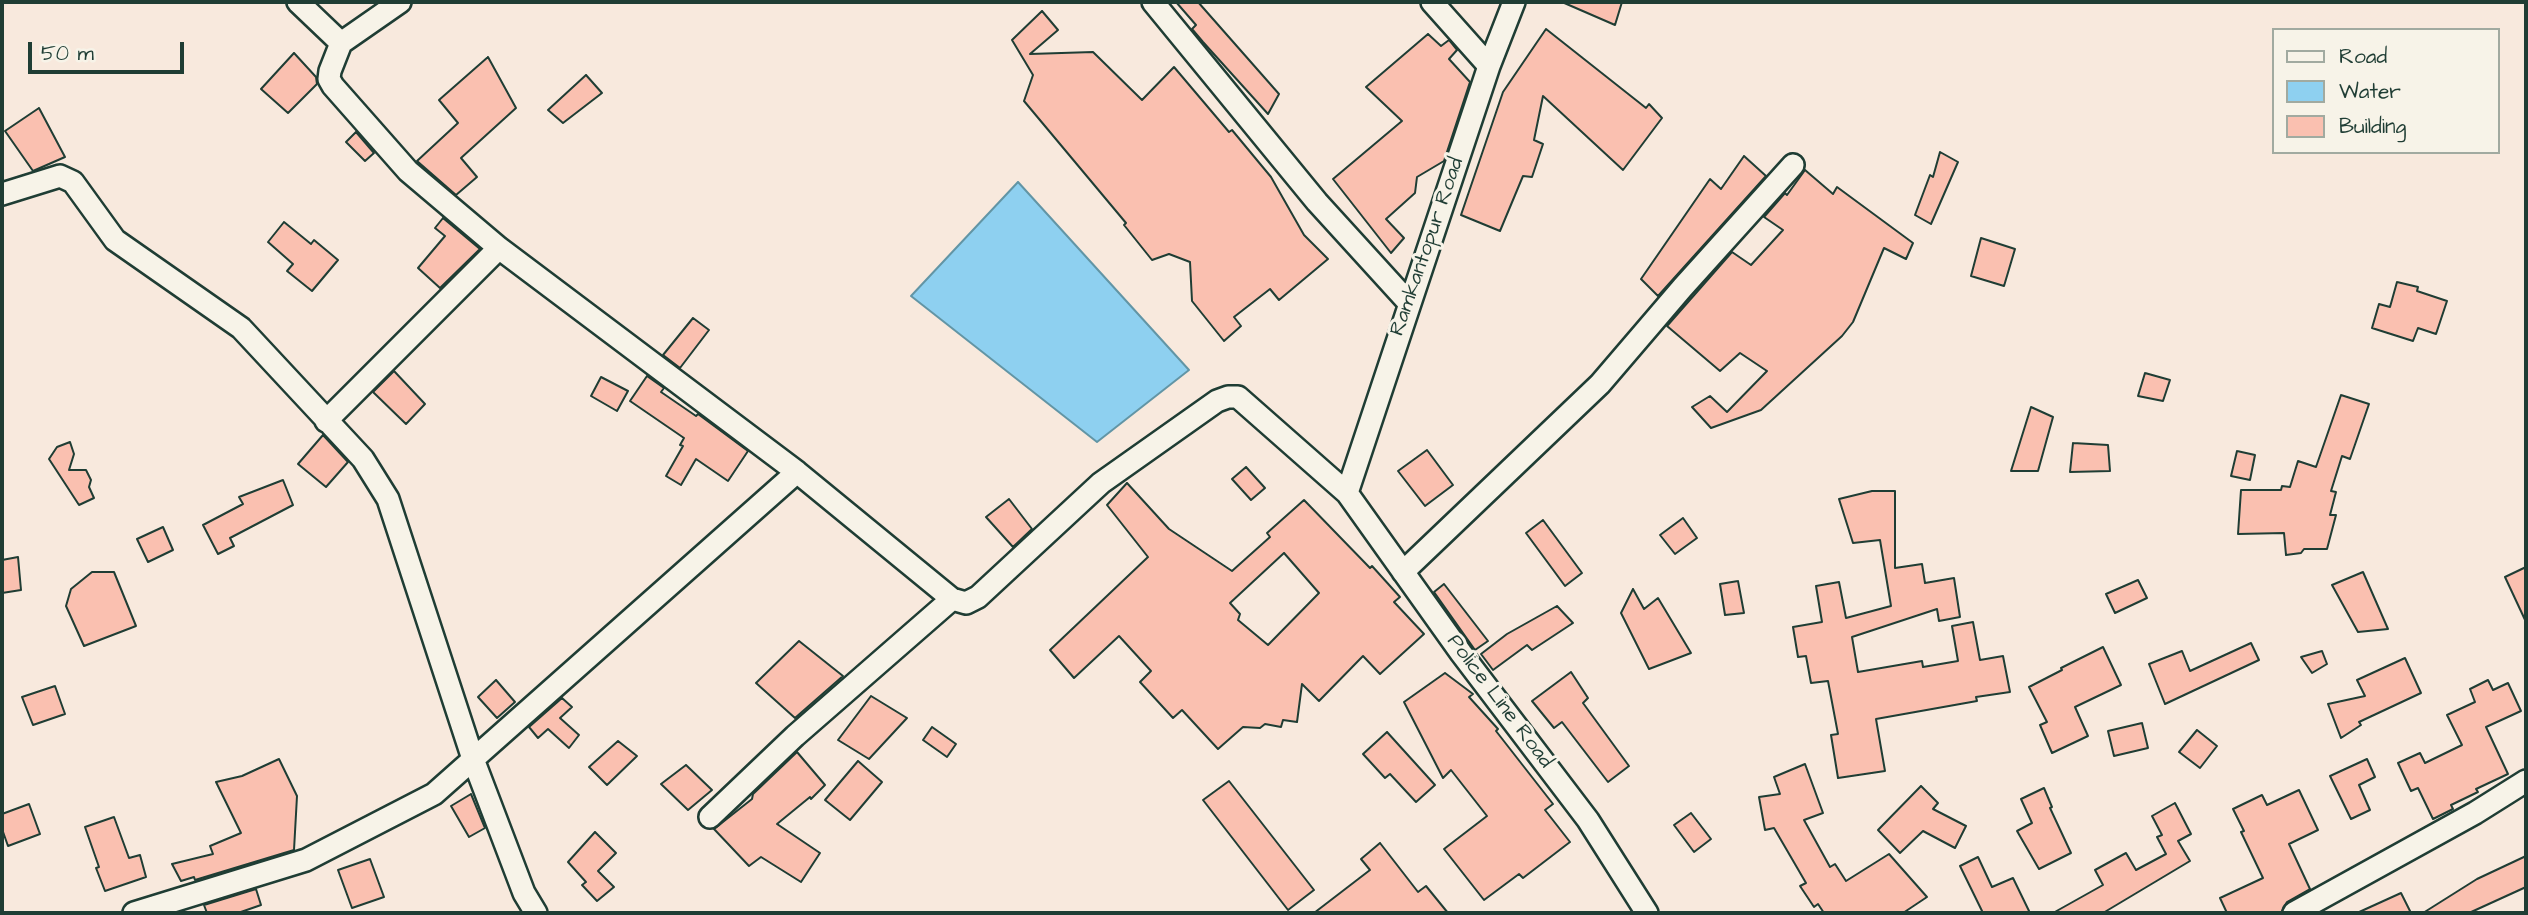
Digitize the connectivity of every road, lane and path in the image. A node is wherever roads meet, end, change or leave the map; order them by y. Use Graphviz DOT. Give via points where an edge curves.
graph roads {
  1 [pos="299,2"];
  2 [pos="400,2"];
  3 [pos="1153,2"];
  4 [pos="1432,2"];
  5 [pos="1514,2"];
  6 [pos="341,43"];
  7 [pos="1489,66"];
  8 [pos="1793,165"];
  9 [pos="2,194"];
  10 [pos="499,248"];
  11 [pos="1409,303"];
  12 [pos="326,421"];
  13 [pos="797,472"];
  14 [pos="1347,493"];
  15 [pos="1403,572"];
  16 [pos="952,599"];
  17 [pos="473,759"];
  18 [pos="2526,781"];
  19 [pos="710,817"];
  20 [pos="134,913"];
  21 [pos="536,913"];
  22 [pos="1647,913"];
  23 [pos="2294,913"];
  1 -- 6 [label="street"];
  2 -- 6 [label="street"];
  3 -- 11 [label="street" via="1317,202"];
  4 -- 7 [label="street"];
  5 -- 7 [label="street, Ramkantopur Road"];
  6 -- 10 [label="street" via="330,71 333,86 408,171"];
  7 -- 11 [label="street, Ramkantopur Road"];
  8 -- 15 [label="street" via="1600,384"];
  9 -- 12 [label="street" via="60,176 72,182 115,240 240,328"];
  10 -- 12 [label="street"];
  10 -- 13 [label="street"];
  11 -- 14 [label="street, Ramkantopur Road"];
  12 -- 17 [label="street" via="363,459 388,499"];
  13 -- 16 [label="street"];
  13 -- 17 [label="street"];
  14 -- 15 [label="street, Police Line Road"];
  14 -- 16 [label="street, Police Line Road" via="1238,397 1222,397 1101,483 978,597 966,603"];
  15 -- 22 [label="street, Police Line Road" via="1588,820"];
  16 -- 19 [label="street"];
  17 -- 20 [label="street" via="434,794 306,860"];
  17 -- 21 [label="street" via="524,893"];
  18 -- 23 [label="street"];
}
